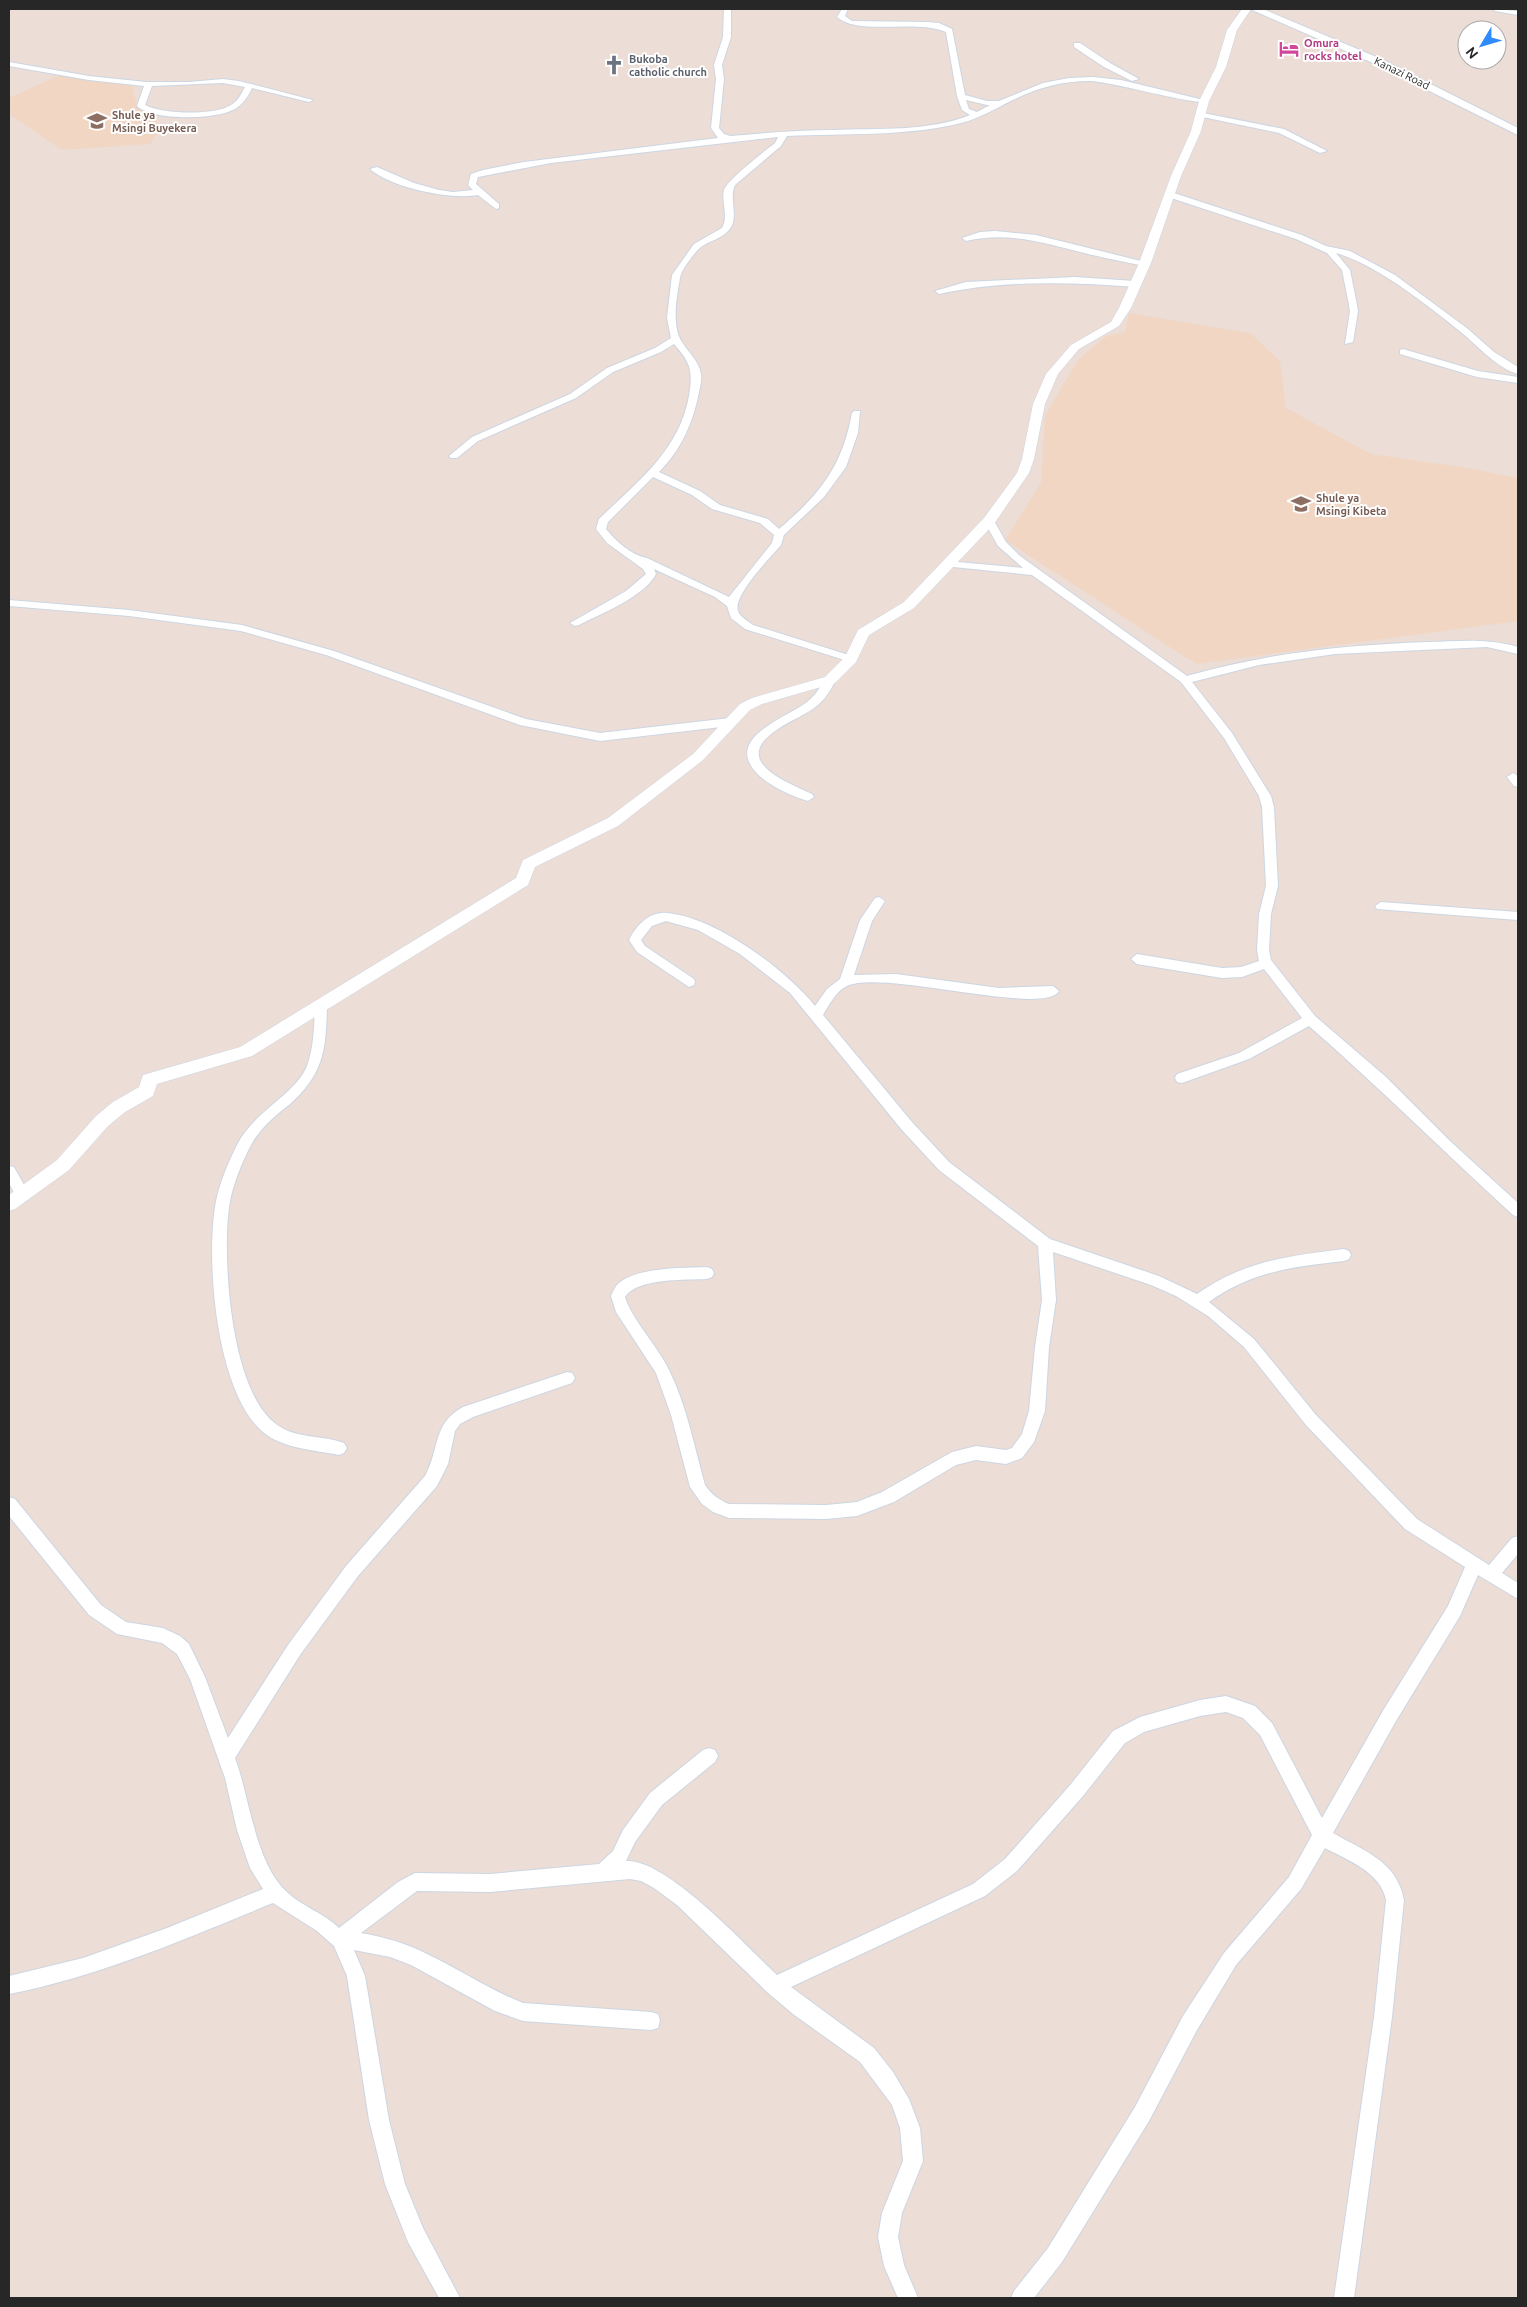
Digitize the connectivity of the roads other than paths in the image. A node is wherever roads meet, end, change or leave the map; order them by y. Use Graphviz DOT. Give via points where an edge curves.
graph roads {
  1 [pos="728,9"];
  2 [pos="845,9"];
  3 [pos="1246,9"];
  4 [pos="1255,9"];
  5 [pos="1498,9"];
  6 [pos="1517,9"];
  7 [pos="1518,13"];
  8 [pos="1077,45"];
  9 [pos="9,64"];
  10 [pos="146,84"];
  11 [pos="250,85"];
  12 [pos="1145,87"];
  13 [pos="961,96"];
  14 [pos="309,100"];
  15 [pos="1000,103"];
  16 [pos="1202,108"];
  17 [pos="976,115"];
  18 [pos="1518,132"];
  19 [pos="784,134"];
  20 [pos="729,139"];
  21 [pos="1323,151"];
  22 [pos="374,169"];
  23 [pos="478,192"];
  24 [pos="1170,195"];
  25 [pos="496,206"];
  26 [pos="966,238"];
  27 [pos="1324,248"];
  28 [pos="1145,263"];
  29 [pos="1135,284"];
  30 [pos="939,291"];
  31 [pos="675,339"];
  32 [pos="1348,342"];
  33 [pos="1403,352"];
  34 [pos="1518,371"];
  35 [pos="1518,380"];
  36 [pos="858,413"];
  37 [pos="454,456"];
  38 [pos="653,473"];
  39 [pos="989,521"];
  40 [pos="779,534"];
  41 [pos="635,556"];
  42 [pos="947,564"];
  43 [pos="1034,572"];
  44 [pos="9,603"];
  45 [pos="732,604"];
  46 [pos="575,622"];
  47 [pos="1518,651"];
  48 [pos="850,659"];
  49 [pos="830,680"];
  50 [pos="1185,680"];
  51 [pos="730,722"];
  52 [pos="808,796"];
  53 [pos="879,901"];
  54 [pos="1381,906"];
  55 [pos="1518,916"];
  56 [pos="1137,959"];
  57 [pos="1267,963"];
  58 [pos="689,982"];
  59 [pos="845,982"];
  60 [pos="1053,992"];
  61 [pos="321,1006"];
  62 [pos="817,1014"];
  63 [pos="1310,1019"];
  64 [pos="1182,1078"];
  65 [pos="9,1171"];
  66 [pos="24,1196"];
  67 [pos="9,1204"];
  68 [pos="1518,1211"];
  69 [pos="1045,1243"];
  70 [pos="1344,1255"];
  71 [pos="708,1273"];
  72 [pos="1197,1302"];
  73 [pos="567,1378"];
  74 [pos="339,1448"];
  75 [pos="9,1504"];
  76 [pos="1518,1543"];
  77 [pos="1482,1570"];
  78 [pos="1518,1592"];
  79 [pos="708,1756"];
  80 [pos="226,1757"];
  81 [pos="1322,1836"];
  82 [pos="603,1873"];
  83 [pos="275,1893"];
  84 [pos="340,1938"];
  85 [pos="9,1985"];
  86 [pos="774,1985"];
  87 [pos="651,2021"];
  88 [pos="450,2298"];
  89 [pos="908,2298"];
  90 [pos="1021,2298"];
  91 [pos="1344,2298"];
  1 -- 20 [label="street" via="727,37 718,65 720,79 715,128 721,136"];
  2 -- 13 [label="street" via="841,17 850,23 927,24 948,31"];
  3 -- 16 [label="street" via="1232,30 1221,67"];
  4 -- 18 [label="main road, Kanazi Road" via="1377,61"];
  5 -- 7 [label="street"];
  6 -- 7 [label="street"];
  8 -- 12 [label="street"];
  9 -- 10 [label="street"];
  10 -- 11 [label="street" via="223,81"];
  10 -- 11 [label="street" via="141,106 144,108 209,116 243,100"];
  11 -- 14 [label="street"];
  12 -- 15 [label="street" via="1115,80 1066,80 1039,86"];
  12 -- 16 [label="street" via="1188,99"];
  13 -- 15 [label="street"];
  13 -- 17 [label="street" via="966,110"];
  15 -- 17 [label="street"];
  16 -- 21 [label="street" via="1281,131"];
  16 -- 24 [label="street"];
  17 -- 19 [label="street" via="961,121 892,131"];
  19 -- 20 [label="street"];
  19 -- 31 [label="street" via="778,144 732,184 728,191 730,209 725,230 697,246 676,276 671,318"];
  20 -- 23 [label="street" via="487,171 475,175 472,180"];
  22 -- 23 [label="street" via="433,191"];
  23 -- 25 [label="street"];
  24 -- 27 [label="street"];
  24 -- 28 [label="street"];
  26 -- 28 [label="street" via="982,233 1019,234"];
  27 -- 32 [label="street" via="1346,270 1354,311"];
  27 -- 34 [label="street" via="1347,253 1392,277 1491,354"];
  28 -- 29 [label="street"];
  29 -- 30 [label="street" via="1075,280 966,285"];
  29 -- 39 [label="street" via="1115,324 1075,347 1052,374 1039,404 1023,473"];
  31 -- 37 [label="street" via="658,350 610,370 573,396 475,439"];
  31 -- 38 [label="street" via="694,365 696,384 683,432 671,453"];
  33 -- 35 [label="street" via="1477,374"];
  36 -- 40 [label="street" via="854,439 842,466 810,508"];
  38 -- 40 [label="street" via="696,493 716,507 764,521"];
  38 -- 41 [label="street" via="631,492 602,526 605,537"];
  39 -- 42 [label="street"];
  39 -- 43 [label="street" via="1002,544"];
  40 -- 45 [label="street" via="777,543 734,596"];
  41 -- 45 [label="street"];
  41 -- 46 [label="street" via="651,572 646,583"];
  42 -- 43 [label="street"];
  42 -- 48 [label="street" via="909,605 864,633"];
  43 -- 50 [label="street"];
  44 -- 51 [label="street" via="130,613 242,628 330,653 524,722 600,738"];
  45 -- 48 [label="street" via="735,616 749,627"];
  47 -- 50 [label="street" via="1487,644 1342,650 1253,661"];
  48 -- 49 [label="street"];
  49 -- 51 [label="street" via="757,701 745,707"];
  49 -- 52 [label="street" via="813,703 770,729 752,747 752,758 762,772"];
  50 -- 57 [label="street" via="1228,736 1265,796 1272,863 1272,886 1264,923 1263,950"];
  51 -- 61 [label="street" via="698,757 612,822 528,864 523,880"];
  53 -- 59 [label="street" via="866,920"];
  54 -- 55 [label="street"];
  56 -- 57 [label="street" via="1222,973 1242,972"];
  57 -- 63 [label="street"];
  58 -- 62 [label="street" via="641,950 635,940 641,929 656,919 666,917 702,927 744,951 787,983"];
  59 -- 60 [label="street" via="871,977 1000,993"];
  59 -- 62 [label="street" via="831,993"];
  61 -- 66 [label="street" via="246,1052 149,1080 147,1091 102,1121 63,1165"];
  61 -- 74 [label="street" via="317,1050 310,1072 264,1117 245,1144 230,1179 222,1208 218,1251 227,1332 241,1385 256,1416 270,1430 293,1439"];
  62 -- 69 [label="street" via="944,1166"];
  63 -- 64 [label="street" via="1244,1056"];
  63 -- 68 [label="street" via="1381,1081 1444,1145"];
  65 -- 66 [label="street"];
  66 -- 67 [label="street"];
  69 -- 71 [label="street" via="1049,1300 1037,1411 1024,1445 1011,1456 976,1453 952,1459 872,1504 845,1512 729,1511 713,1505 704,1496 663,1374 619,1302 624,1289 645,1277"];
  69 -- 72 [label="street" via="1154,1280"];
  70 -- 72 [label="street" via="1270,1264 1250,1270 1229,1279"];
  72 -- 77 [label="street" via="1250,1343 1311,1420 1396,1510 1411,1524"];
  73 -- 80 [label="street" via="468,1412 452,1422 440,1464 431,1481 347,1578 294,1650"];
  75 -- 80 [label="street" via="95,1610 123,1629 163,1636 183,1649 197,1677"];
  76 -- 77 [label="street"];
  77 -- 78 [label="street"];
  77 -- 81 [label="street" via="1390,1715"];
  79 -- 82 [label="street" via="656,1799 629,1836 619,1857"];
  80 -- 83 [label="street" via="259,1868"];
  81 -- 86 [label="street" via="1266,1729 1249,1712 1226,1704 1200,1708 1140,1725 1119,1737 1011,1865 979,1890"];
  81 -- 90 [label="street" via="1294,1883 1230,1959 1190,2023 1142,2114 1055,2255"];
  81 -- 91 [label="street" via="1380,1870 1395,1900 1379,2047"];
  82 -- 84 [label="street" via="490,1883 415,1882"];
  82 -- 86 [label="street" via="630,1870 660,1882 683,1899"];
  83 -- 84 [label="street"];
  83 -- 85 [label="street" via="83,1967"];
  84 -- 87 [label="street" via="390,1948 523,2012"];
  84 -- 88 [label="street" via="356,1976 371,2077 390,2168 417,2242"];
  86 -- 89 [label="street" via="867,2055 899,2099 910,2128 913,2161 892,2214 888,2237 894,2266"];
}
